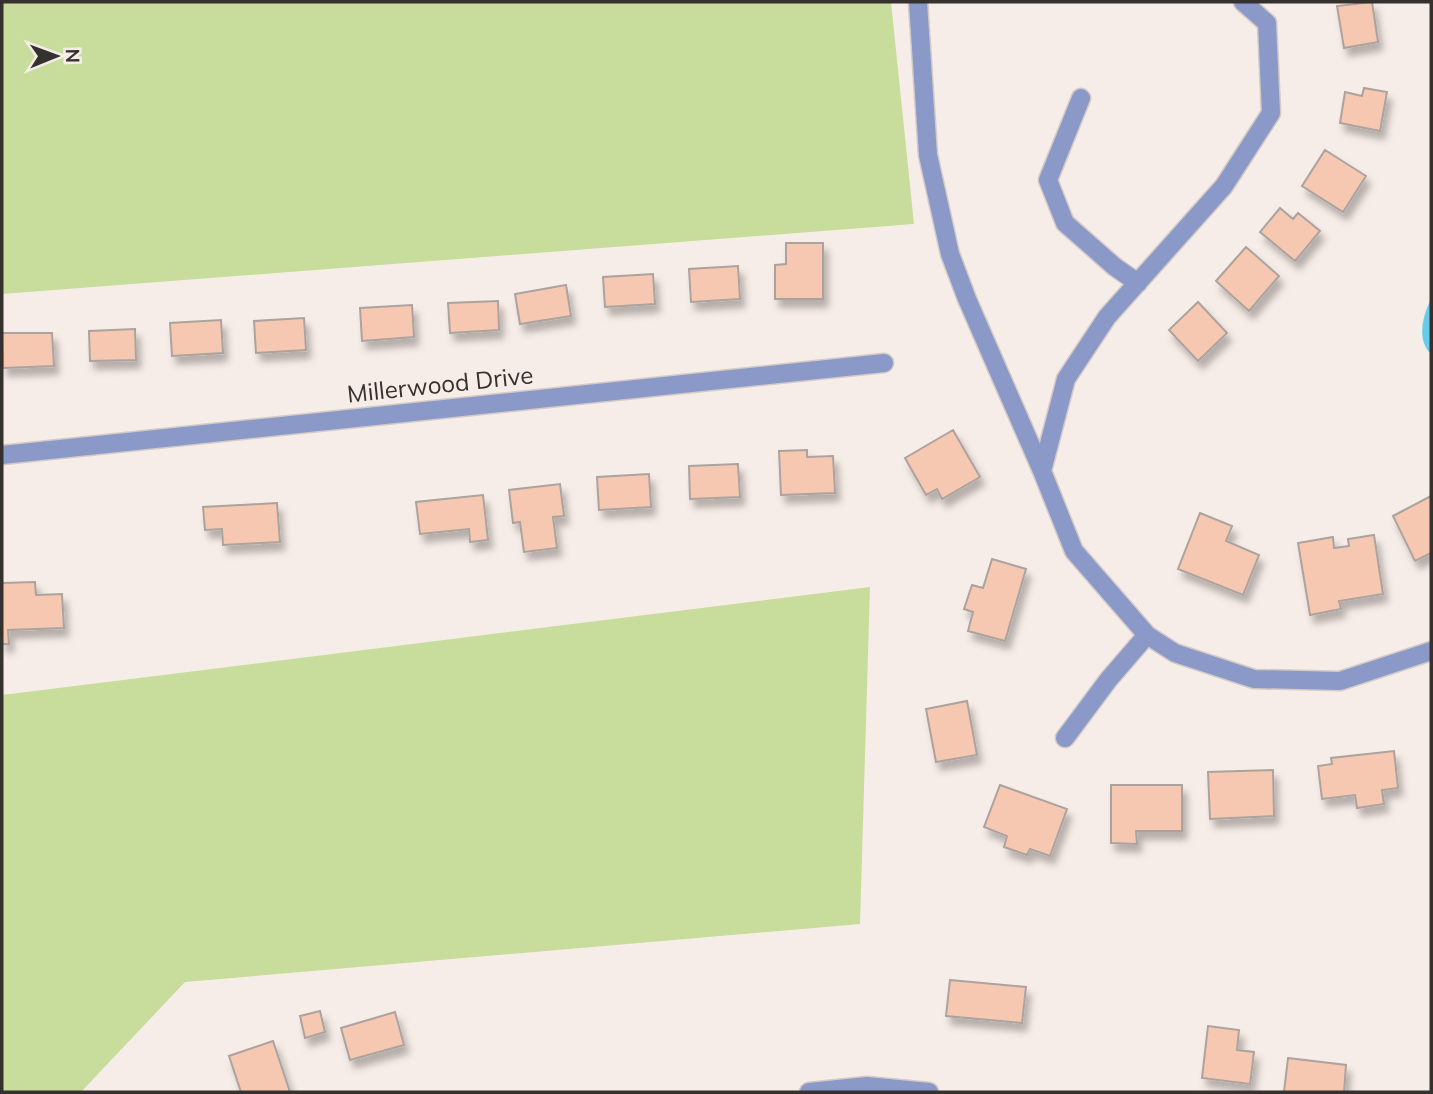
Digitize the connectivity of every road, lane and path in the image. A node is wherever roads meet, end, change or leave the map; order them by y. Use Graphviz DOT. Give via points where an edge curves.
graph roads {
  1 [pos="918,2"];
  2 [pos="1243,2"];
  3 [pos="1081,98"];
  4 [pos="1138,283"];
  5 [pos="884,363"];
  6 [pos="2,455"];
  7 [pos="1042,471"];
  8 [pos="1146,635"];
  9 [pos="1431,651"];
  10 [pos="1065,738"];
  11 [pos="808,1092"];
  12 [pos="929,1092"];
  1 -- 7 [label="street" via="928,155 950,254"];
  2 -- 4 [label="street" via="1267,23 1270,113 1224,186"];
  3 -- 4 [label="street" via="1048,180 1065,223"];
  4 -- 7 [label="street" via="1066,379"];
  5 -- 6 [label="street, Millerwood Drive"];
  7 -- 8 [label="street" via="1074,551"];
  8 -- 9 [label="street" via="1175,653 1254,679 1340,681"];
  8 -- 10 [label="street"];
  11 -- 12 [label="street" via="867,1086"];
}
